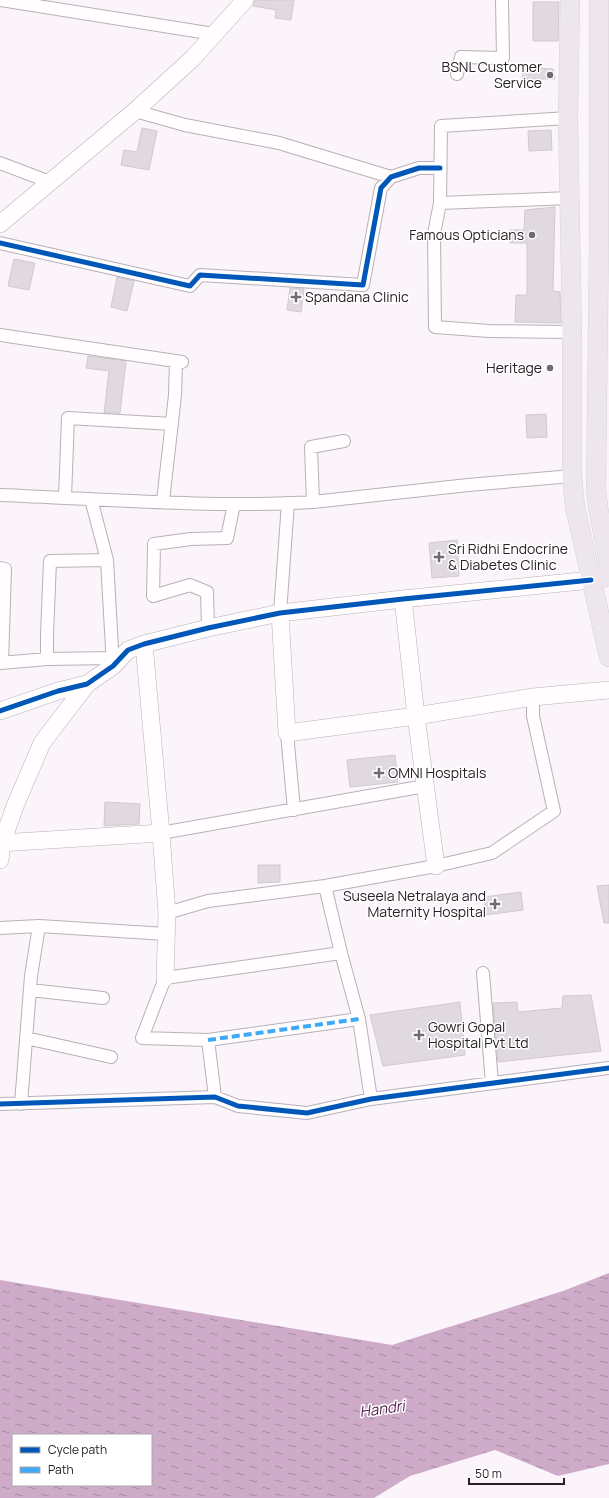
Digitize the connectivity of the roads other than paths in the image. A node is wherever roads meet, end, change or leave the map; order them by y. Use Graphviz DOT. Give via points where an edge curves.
graph roads {
  1 [pos="0,0"];
  2 [pos="246,0"];
  3 [pos="502,0"];
  4 [pos="570,0"];
  5 [pos="599,0"];
  6 [pos="51,4"];
  7 [pos="214,34"];
  8 [pos="457,74"];
  9 [pos="135,111"];
  10 [pos="568,118"];
  11 [pos="0,163"];
  12 [pos="440,168"];
  13 [pos="391,177"];
  14 [pos="50,182"];
  15 [pos="570,198"];
  16 [pos="440,204"];
  17 [pos="0,224"];
  18 [pos="0,243"];
  19 [pos="572,332"];
  20 [pos="0,335"];
  21 [pos="172,424"];
  22 [pos="344,441"];
  23 [pos="572,476"];
  24 [pos="0,495"];
  25 [pos="65,497"];
  26 [pos="91,499"];
  27 [pos="163,501"];
  28 [pos="313,502"];
  29 [pos="288,503"];
  30 [pos="234,504"];
  31 [pos="107,560"];
  32 [pos="609,563"];
  33 [pos="0,568"];
  34 [pos="600,578"];
  35 [pos="404,599"];
  36 [pos="280,613"];
  37 [pos="208,628"];
  38 [pos="144,644"];
  39 [pos="609,657"];
  40 [pos="47,659"];
  41 [pos="113,662"];
  42 [pos="1,663"];
  43 [pos="87,684"];
  44 [pos="609,690"];
  45 [pos="533,697"];
  46 [pos="0,711"];
  47 [pos="416,716"];
  48 [pos="287,734"];
  49 [pos="425,786"];
  50 [pos="294,810"];
  51 [pos="162,833"];
  52 [pos="1,843"];
  53 [pos="0,860"];
  54 [pos="436,866"];
  55 [pos="325,886"];
  56 [pos="166,913"];
  57 [pos="39,926"];
  58 [pos="0,928"];
  59 [pos="166,934"];
  60 [pos="341,953"];
  61 [pos="483,973"];
  62 [pos="165,978"];
  63 [pos="30,990"];
  64 [pos="104,998"];
  65 [pos="359,1019"];
  66 [pos="26,1038"];
  67 [pos="208,1040"];
  68 [pos="111,1057"];
  69 [pos="609,1068"];
  70 [pos="492,1083"];
  71 [pos="215,1097"];
  72 [pos="371,1099"];
  73 [pos="0,1104"];
  74 [pos="21,1104"];
  1 -- 6 [label="street"];
  2 -- 7 [label="street"];
  3 -- 8 [label="street" via="502,58 461,57"];
  4 -- 10 [label="main road"];
  5 -- 32 [label="main road" via="596,488"];
  6 -- 7 [label="street"];
  7 -- 9 [label="street" via="193,58"];
  9 -- 13 [label="street" via="185,125 280,143"];
  9 -- 14 [label="street"];
  10 -- 12 [label="street" via="441,126"];
  10 -- 15 [label="main road"];
  11 -- 14 [label="street"];
  12 -- 13 [label="street" via="419,168"];
  12 -- 16 [label="street"];
  13 -- 18 [label="street" via="381,188 363,285 200,275 190,286"];
  14 -- 17 [label="street"];
  15 -- 16 [label="street"];
  15 -- 19 [label="main road"];
  16 -- 19 [label="street" via="434,234 435,327 489,331"];
  19 -- 23 [label="main road"];
  20 -- 21 [label="street" via="179,362"];
  21 -- 25 [label="street" via="68,418"];
  21 -- 27 [label="street"];
  22 -- 28 [label="street" via="312,447"];
  23 -- 28 [label="street" via="468,484"];
  23 -- 34 [label="main road" via="575,507"];
  24 -- 25 [label="street"];
  25 -- 26 [label="street"];
  26 -- 27 [label="street"];
  26 -- 31 [label="street"];
  27 -- 30 [label="street"];
  28 -- 29 [label="street"];
  29 -- 30 [label="street"];
  29 -- 36 [label="street"];
  30 -- 37 [label="street" via="227,538 154,544 153,596 190,585 207,592"];
  31 -- 40 [label="street" via="50,561"];
  31 -- 41 [label="street"];
  33 -- 42 [label="street" via="5,569"];
  34 -- 35 [label="street"];
  34 -- 39 [label="main road"];
  35 -- 36 [label="street"];
  35 -- 47 [label="street"];
  36 -- 37 [label="street"];
  36 -- 48 [label="street"];
  37 -- 38 [label="street"];
  38 -- 41 [label="street" via="128,650"];
  38 -- 51 [label="street"];
  40 -- 41 [label="street"];
  40 -- 42 [label="street"];
  41 -- 43 [label="street"];
  43 -- 46 [label="street"];
  43 -- 52 [label="street" via="42,743"];
  44 -- 45 [label="street"];
  45 -- 47 [label="street"];
  45 -- 54 [label="street" via="533,716 554,811 492,853"];
  47 -- 48 [label="street"];
  47 -- 49 [label="street"];
  48 -- 50 [label="street"];
  49 -- 50 [label="street"];
  49 -- 54 [label="street"];
  50 -- 51 [label="street"];
  51 -- 52 [label="street"];
  51 -- 56 [label="street"];
  52 -- 53 [label="street"];
  54 -- 55 [label="street"];
  55 -- 56 [label="street" via="208,901"];
  55 -- 60 [label="street"];
  56 -- 59 [label="street"];
  57 -- 58 [label="street"];
  57 -- 59 [label="street"];
  57 -- 63 [label="street"];
  59 -- 62 [label="street"];
  60 -- 62 [label="street"];
  60 -- 65 [label="street"];
  61 -- 70 [label="street"];
  62 -- 67 [label="street" via="142,1038"];
  63 -- 64 [label="street"];
  63 -- 66 [label="street"];
  65 -- 67 [label="street"];
  65 -- 72 [label="street"];
  66 -- 68 [label="street"];
  66 -- 74 [label="street"];
  67 -- 71 [label="street"];
  69 -- 70 [label="street"];
  70 -- 72 [label="street"];
  71 -- 72 [label="street" via="238,1106 307,1113"];
  71 -- 74 [label="street"];
  73 -- 74 [label="street"];
}
